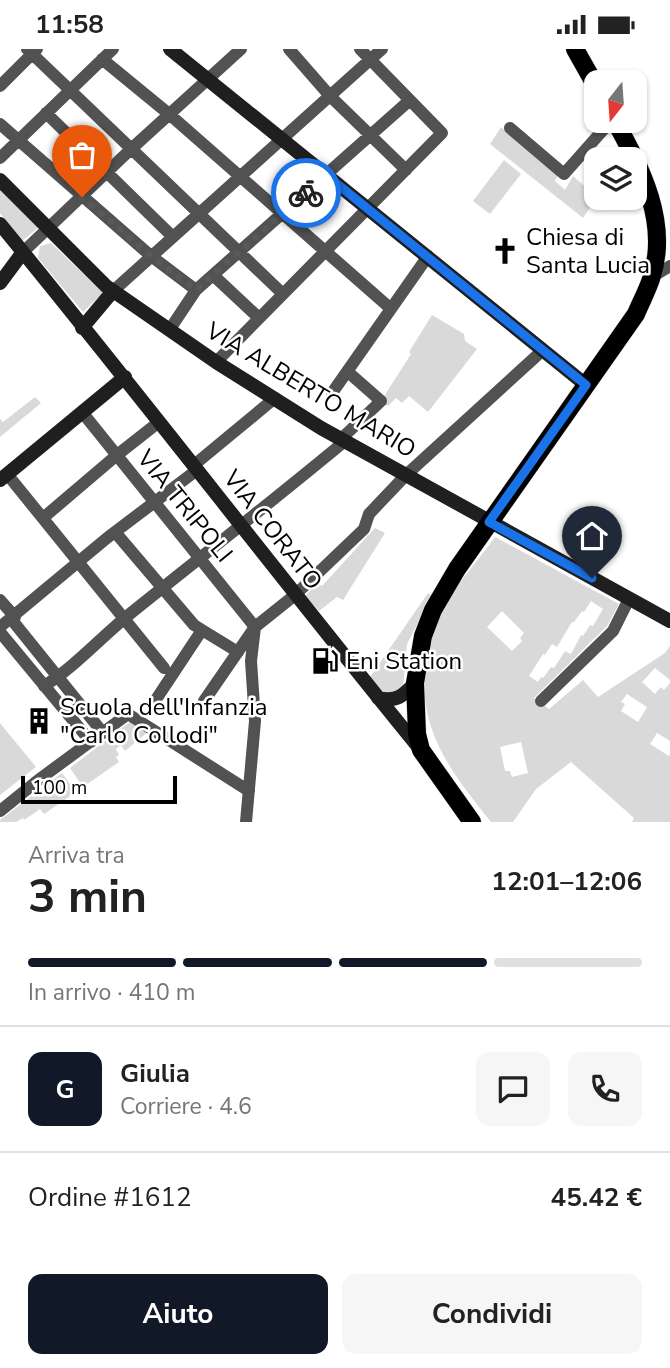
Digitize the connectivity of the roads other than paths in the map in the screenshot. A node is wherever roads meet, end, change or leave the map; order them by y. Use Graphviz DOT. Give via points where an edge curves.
graph roads {
  1 [pos="113,49"];
  2 [pos="170,49"];
  3 [pos="289,49"];
  4 [pos="360,49"];
  5 [pos="382,49"];
  6 [pos="575,49"];
  7 [pos="32,51"];
  8 [pos="236,51"];
  9 [pos="102,59"];
  10 [pos="370,59"];
  11 [pos="587,70"];
  12 [pos="208,79"];
  13 [pos="1,83"];
  14 [pos="68,91"];
  15 [pos="330,96"];
  16 [pos="410,100"];
  17 [pos="46,113"];
  18 [pos="169,114"];
  19 [pos="0,124"];
  20 [pos="510,128"];
  21 [pos="602,133"];
  22 [pos="620,133"];
  23 [pos="370,135"];
  24 [pos="17,139"];
  25 [pos="282,139"];
  26 [pos="130,150"];
  27 [pos="0,157"];
  28 [pos="406,170"];
  29 [pos="107,172"];
  30 [pos="326,175"];
  31 [pos="240,176"];
  32 [pos="0,180"];
  33 [pos="82,197"];
  34 [pos="369,209"];
  35 [pos="198,214"];
  36 [pos="282,214"];
  37 [pos="0,224"];
  38 [pos="48,228"];
  39 [pos="173,237"];
  40 [pos="324,251"];
  41 [pos="23,252"];
  42 [pos="238,253"];
  43 [pos="151,256"];
  44 [pos="428,256"];
  45 [pos="670,266"];
  46 [pos="213,275"];
  47 [pos="652,277"];
  48 [pos="0,283"];
  49 [pos="196,290"];
  50 [pos="113,291"];
  51 [pos="283,294"];
  52 [pos="390,308"];
  53 [pos="259,318"];
  54 [pos="170,329"];
  55 [pos="86,333"];
  56 [pos="543,350"];
  57 [pos="216,362"];
  58 [pos="348,372"];
  59 [pos="125,377"];
  60 [pos="586,385"];
  61 [pos="332,393"];
  62 [pos="275,398"];
  63 [pos="82,412"];
  64 [pos="159,422"];
  65 [pos="343,440"];
  66 [pos="117,455"];
  67 [pos="195,467"];
  68 [pos="406,475"];
  69 [pos="4,477"];
  70 [pos="155,502"];
  71 [pos="43,518"];
  72 [pos="489,522"];
  73 [pos="242,527"];
  74 [pos="116,532"];
  75 [pos="200,557"];
  76 [pos="78,563"];
  77 [pos="162,588"];
  78 [pos="295,595"];
  79 [pos="629,599"];
  80 [pos="0,600"];
  81 [pos="13,618"];
  82 [pos="124,619"];
  83 [pos="670,621"];
  84 [pos="256,627"];
  85 [pos="0,630"];
  86 [pos="202,630"];
  87 [pos="238,652"];
  88 [pos="164,668"];
  89 [pos="58,677"];
  90 [pos="415,683"];
  91 [pos="44,686"];
  92 [pos="379,698"];
  93 [pos="204,701"];
  94 [pos="541,701"];
  95 [pos="153,704"];
  96 [pos="103,733"];
  97 [pos="91,743"];
  98 [pos="421,750"];
  99 [pos="250,791"];
  100 [pos="0,811"];
  101 [pos="246,822"];
  102 [pos="472,822"];
  1 -- 9 [label="street"];
  2 -- 12 [label="street"];
  3 -- 15 [label="street"];
  4 -- 10 [label="street"];
  5 -- 10 [label="street"];
  6 -- 11 [label="main road"];
  7 -- 13 [label="street"];
  7 -- 14 [label="street"];
  8 -- 12 [label="street"];
  9 -- 14 [label="street"];
  9 -- 18 [label="street"];
  10 -- 15 [label="street"];
  10 -- 16 [label="street"];
  12 -- 18 [label="street"];
  12 -- 25 [label="street"];
  14 -- 17 [label="street"];
  14 -- 26 [label="street"];
  15 -- 23 [label="street"];
  15 -- 25 [label="street"];
  16 -- 23 [label="street"];
  16 -- 28 [label="street" via="442,133"];
  17 -- 24 [label="street"];
  17 -- 29 [label="street"];
  18 -- 26 [label="street"];
  18 -- 31 [label="street"];
  19 -- 24 [label="street"];
  20 -- 21 [label="street" via="564,174"];
  22 -- 47 [label="main road" via="653,203 657,237"];
  23 -- 28 [label="street"];
  23 -- 30 [label="street"];
  24 -- 27 [label="street"];
  24 -- 33 [label="street"];
  25 -- 30 [label="street"];
  25 -- 31 [label="street"];
  26 -- 29 [label="street"];
  26 -- 35 [label="street"];
  28 -- 34 [label="street"];
  29 -- 33 [label="street"];
  29 -- 39 [label="street"];
  30 -- 34 [label="street"];
  30 -- 36 [label="street"];
  31 -- 35 [label="street"];
  31 -- 36 [label="street"];
  32 -- 38 [label="street, VIA ALBERTO MARIO"];
  33 -- 38 [label="street"];
  33 -- 43 [label="street"];
  34 -- 40 [label="street"];
  34 -- 44 [label="street"];
  35 -- 39 [label="street"];
  35 -- 42 [label="street"];
  36 -- 40 [label="street"];
  36 -- 42 [label="street"];
  37 -- 41 [label="street, VIA CORATO"];
  38 -- 41 [label="street"];
  38 -- 50 [label="street, VIA ALBERTO MARIO"];
  39 -- 43 [label="street"];
  40 -- 51 [label="street"];
  40 -- 52 [label="street"];
  41 -- 48 [label="street"];
  41 -- 55 [label="street, VIA CORATO"];
  42 -- 46 [label="street"];
  42 -- 51 [label="street"];
  43 -- 49 [label="street"];
  43 -- 50 [label="street"];
  44 -- 52 [label="street"];
  44 -- 56 [label="street"];
  45 -- 47 [label="street"];
  46 -- 49 [label="street"];
  46 -- 53 [label="street"];
  47 -- 60 [label="main road" via="636,314"];
  49 -- 54 [label="street"];
  50 -- 54 [label="street, VIA ALBERTO MARIO"];
  50 -- 55 [label="street"];
  51 -- 53 [label="street"];
  52 -- 58 [label="street"];
  53 -- 57 [label="street"];
  54 -- 57 [label="street, VIA ALBERTO MARIO"];
  55 -- 59 [label="street, VIA CORATO"];
  56 -- 60 [label="street"];
  56 -- 68 [label="street"];
  57 -- 62 [label="street, VIA ALBERTO MARIO"];
  58 -- 61 [label="street"];
  58 -- 65 [label="street" via="381,401"];
  59 -- 63 [label="street"];
  59 -- 64 [label="street, VIA CORATO"];
  60 -- 72 [label="main road"];
  62 -- 65 [label="street, VIA ALBERTO MARIO"];
  62 -- 67 [label="street"];
  63 -- 66 [label="street, VIA TRIPOLI"];
  63 -- 69 [label="street"];
  64 -- 66 [label="street"];
  64 -- 67 [label="street, VIA CORATO"];
  65 -- 68 [label="street, VIA ALBERTO MARIO"];
  65 -- 73 [label="street"];
  66 -- 70 [label="street, VIA TRIPOLI"];
  66 -- 71 [label="street"];
  67 -- 70 [label="street"];
  67 -- 73 [label="street, VIA CORATO"];
  68 -- 72 [label="street, VIA ALBERTO MARIO"];
  68 -- 78 [label="street" via="369,514 364,529"];
  69 -- 71 [label="street"];
  70 -- 74 [label="street"];
  70 -- 75 [label="street, VIA TRIPOLI"];
  71 -- 76 [label="street"];
  72 -- 79 [label="street, VIA ALBERTO MARIO"];
  72 -- 90 [label="main road" via="433,610"];
  73 -- 75 [label="street"];
  73 -- 78 [label="street, VIA CORATO"];
  74 -- 76 [label="street"];
  74 -- 77 [label="street"];
  75 -- 77 [label="street"];
  75 -- 84 [label="street, VIA TRIPOLI"];
  76 -- 81 [label="street"];
  76 -- 82 [label="street"];
  77 -- 82 [label="street"];
  77 -- 86 [label="street"];
  78 -- 84 [label="street"];
  78 -- 92 [label="street, VIA CORATO"];
  79 -- 83 [label="street, VIA ALBERTO MARIO"];
  79 -- 94 [label="street" via="613,631"];
  80 -- 81 [label="street"];
  81 -- 85 [label="street"];
  81 -- 89 [label="street"];
  82 -- 88 [label="street"];
  82 -- 89 [label="street"];
  84 -- 87 [label="street"];
  84 -- 99 [label="street" via="250,661 254,721"];
  85 -- 91 [label="street"];
  86 -- 87 [label="street"];
  86 -- 95 [label="street"];
  87 -- 93 [label="street"];
  89 -- 91 [label="street"];
  89 -- 96 [label="street"];
  90 -- 92 [label="street" via="395,700"];
  90 -- 98 [label="main road"];
  91 -- 97 [label="street"];
  92 -- 98 [label="street, VIA CORATO"];
  96 -- 97 [label="street"];
  96 -- 99 [label="street" via="128,714"];
  97 -- 100 [label="street"];
  98 -- 102 [label="main road"];
  99 -- 101 [label="street"];
}
